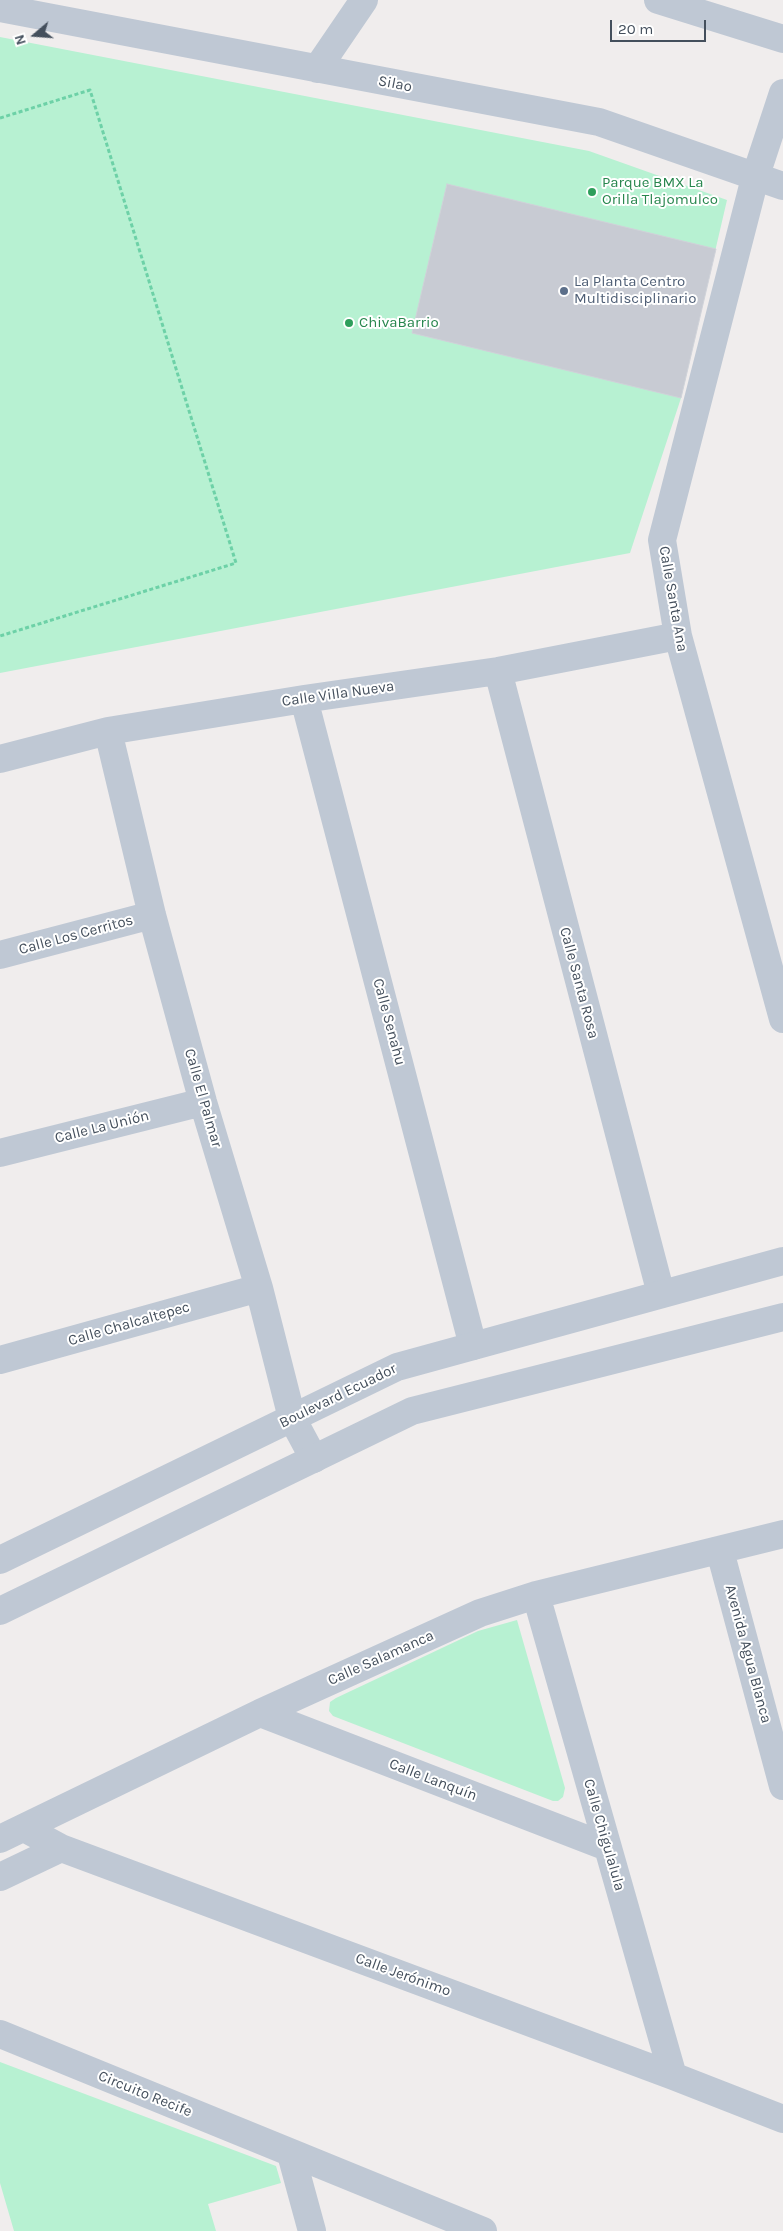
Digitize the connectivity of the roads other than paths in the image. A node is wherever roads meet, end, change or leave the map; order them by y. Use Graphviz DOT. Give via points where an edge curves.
graph roads {
  1 [pos="364,0"];
  2 [pos="658,0"];
  3 [pos="0,8"];
  4 [pos="783,39"];
  5 [pos="317,69"];
  6 [pos="783,93"];
  7 [pos="755,178"];
  8 [pos="783,186"];
  9 [pos="678,636"];
  10 [pos="498,671"];
  11 [pos="304,699"];
  12 [pos="108,731"];
  13 [pos="0,759"];
  14 [pos="152,915"];
  15 [pos="0,954"];
  16 [pos="783,1019"];
  17 [pos="203,1102"];
  18 [pos="0,1153"];
  19 [pos="783,1261"];
  20 [pos="259,1288"];
  21 [pos="661,1294"];
  22 [pos="783,1317"];
  23 [pos="474,1346"];
  24 [pos="0,1360"];
  25 [pos="292,1418"];
  26 [pos="314,1459"];
  27 [pos="783,1534"];
  28 [pos="720,1550"];
  29 [pos="0,1560"];
  30 [pos="536,1595"];
  31 [pos="0,1612"];
  32 [pos="260,1713"];
  33 [pos="783,1786"];
  34 [pos="24,1828"];
  35 [pos="0,1839"];
  36 [pos="607,1847"];
  37 [pos="61,1848"];
  38 [pos="0,1878"];
  39 [pos="0,2034"];
  40 [pos="672,2076"];
  41 [pos="783,2119"];
  42 [pos="291,2154"];
  43 [pos="312,2231"];
  44 [pos="483,2231"];
  1 -- 5 [label="street"];
  2 -- 4 [label="street"];
  3 -- 5 [label="street, Silao"];
  5 -- 7 [label="street, Silao" via="599,122"];
  6 -- 7 [label="street, Calle Santa Ana"];
  7 -- 8 [label="street, Silao"];
  7 -- 9 [label="street, Calle Santa Ana" via="662,540"];
  9 -- 10 [label="street, Calle Villa Nueva"];
  9 -- 16 [label="street, Calle Santa Ana"];
  10 -- 11 [label="street, Calle Villa Nueva"];
  10 -- 21 [label="street, Calle Santa Rosa"];
  11 -- 12 [label="street, Calle Villa Nueva"];
  11 -- 23 [label="street, Calle Senahu"];
  12 -- 13 [label="street, Calle Villa Nueva"];
  12 -- 14 [label="street, Calle El Palmar"];
  14 -- 15 [label="street, Calle Los Cerritos"];
  14 -- 17 [label="street, Calle El Palmar"];
  17 -- 18 [label="street, Calle La Unión"];
  17 -- 20 [label="street, Calle El Palmar"];
  19 -- 21 [label="street, Boulevard Ecuador"];
  20 -- 24 [label="street, Calle Chalcaltepec"];
  20 -- 25 [label="street, Calle El Palmar"];
  21 -- 23 [label="street, Boulevard Ecuador"];
  22 -- 26 [label="street" via="412,1411"];
  23 -- 25 [label="street, Boulevard Ecuador" via="397,1367"];
  25 -- 26 [label="street, Calle El Palmar"];
  25 -- 29 [label="street, Boulevard Ecuador"];
  26 -- 31 [label="street"];
  27 -- 28 [label="street, Calle Salamanca"];
  28 -- 30 [label="street, Calle Salamanca"];
  28 -- 33 [label="street, Avenida Agua Blanca"];
  30 -- 32 [label="street, Calle Salamanca" via="480,1613"];
  30 -- 36 [label="street, Calle Chigulalula"];
  32 -- 34 [label="street, Calle Salamanca"];
  32 -- 36 [label="street, Calle Lanquín"];
  34 -- 35 [label="street, Calle Salamanca"];
  34 -- 37 [label="street, Calle Jerónimo"];
  36 -- 40 [label="street, Calle Chigulalula"];
  37 -- 38 [label="street"];
  37 -- 40 [label="street, Calle Jerónimo"];
  39 -- 42 [label="street, Circuito Recife"];
  40 -- 41 [label="street, Calle Jerónimo"];
  42 -- 43 [label="street"];
  42 -- 44 [label="street, Circuito Recife"];
}
